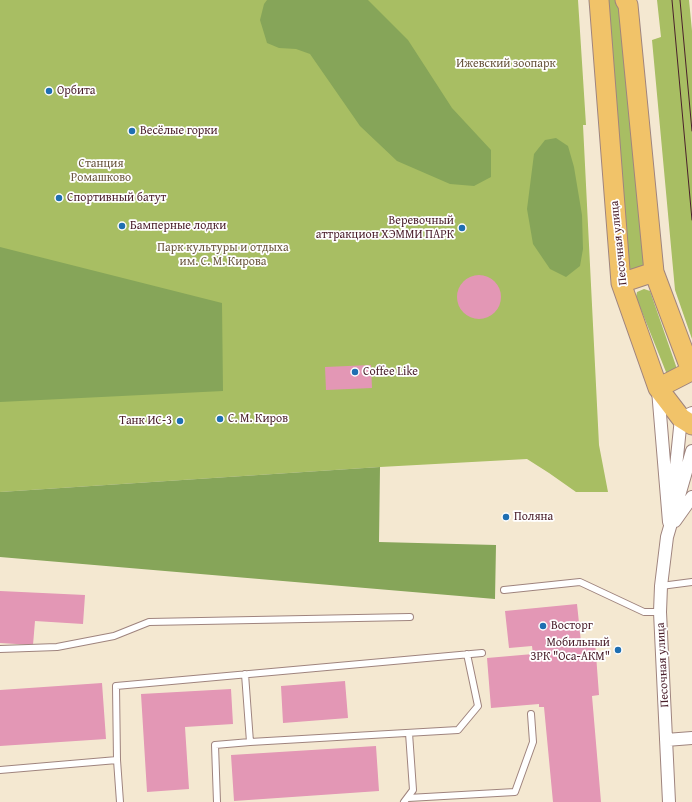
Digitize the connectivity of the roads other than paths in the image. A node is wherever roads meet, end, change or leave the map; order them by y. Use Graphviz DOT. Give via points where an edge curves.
graph roads {
  1 [pos="599,0"];
  2 [pos="625,0"];
  3 [pos="654,272"];
  4 [pos="621,283"];
  5 [pos="692,374"];
  6 [pos="658,388"];
  7 [pos="688,418"];
  8 [pos="692,451"];
  9 [pos="692,497"];
  10 [pos="670,529"];
  11 [pos="692,582"];
  12 [pos="661,586"];
  13 [pos="504,590"];
  14 [pos="660,612"];
  15 [pos="410,617"];
  16 [pos="0,649"];
  17 [pos="482,653"];
  18 [pos="467,654"];
  19 [pos="245,674"];
  20 [pos="531,714"];
  21 [pos="409,733"];
  22 [pos="692,738"];
  23 [pos="666,740"];
  24 [pos="250,742"];
  25 [pos="117,760"];
  26 [pos="0,770"];
  27 [pos="406,800"];
  28 [pos="120,802"];
  29 [pos="217,802"];
  30 [pos="669,802"];
  1 -- 4 [label="main road, Песочная улица"];
  2 -- 3 [label="main road" via="628,5"];
  3 -- 4 [label="main road"];
  3 -- 5 [label="main road"];
  4 -- 6 [label="main road, Песочная улица"];
  5 -- 6 [label="main road"];
  6 -- 7 [label="main road"];
  6 -- 10 [label="street, Песочная улица"];
  7 -- 10 [label="street, Песочная улица"];
  8 -- 10 [label="street, Песочная улица"];
  9 -- 10 [label="street, Песочная улица"];
  10 -- 12 [label="street, Песочная улица"];
  11 -- 12 [label="lane"];
  12 -- 14 [label="street, Песочная улица"];
  13 -- 14 [label="lane" via="580,582 644,612"];
  14 -- 23 [label="street, Песочная улица"];
  15 -- 16 [label="lane" via="149,622 114,636 57,647"];
  17 -- 18 [label="lane"];
  18 -- 19 [label="lane"];
  18 -- 21 [label="lane" via="478,706 458,730"];
  19 -- 24 [label="lane"];
  19 -- 25 [label="lane" via="116,686"];
  20 -- 27 [label="lane" via="533,742 515,792"];
  21 -- 24 [label="lane"];
  21 -- 27 [label="lane" via="413,790"];
  22 -- 23 [label="street"];
  23 -- 30 [label="street, Песочная улица"];
  24 -- 29 [label="lane" via="215,745"];
  25 -- 26 [label="lane"];
  25 -- 28 [label="lane"];
}
